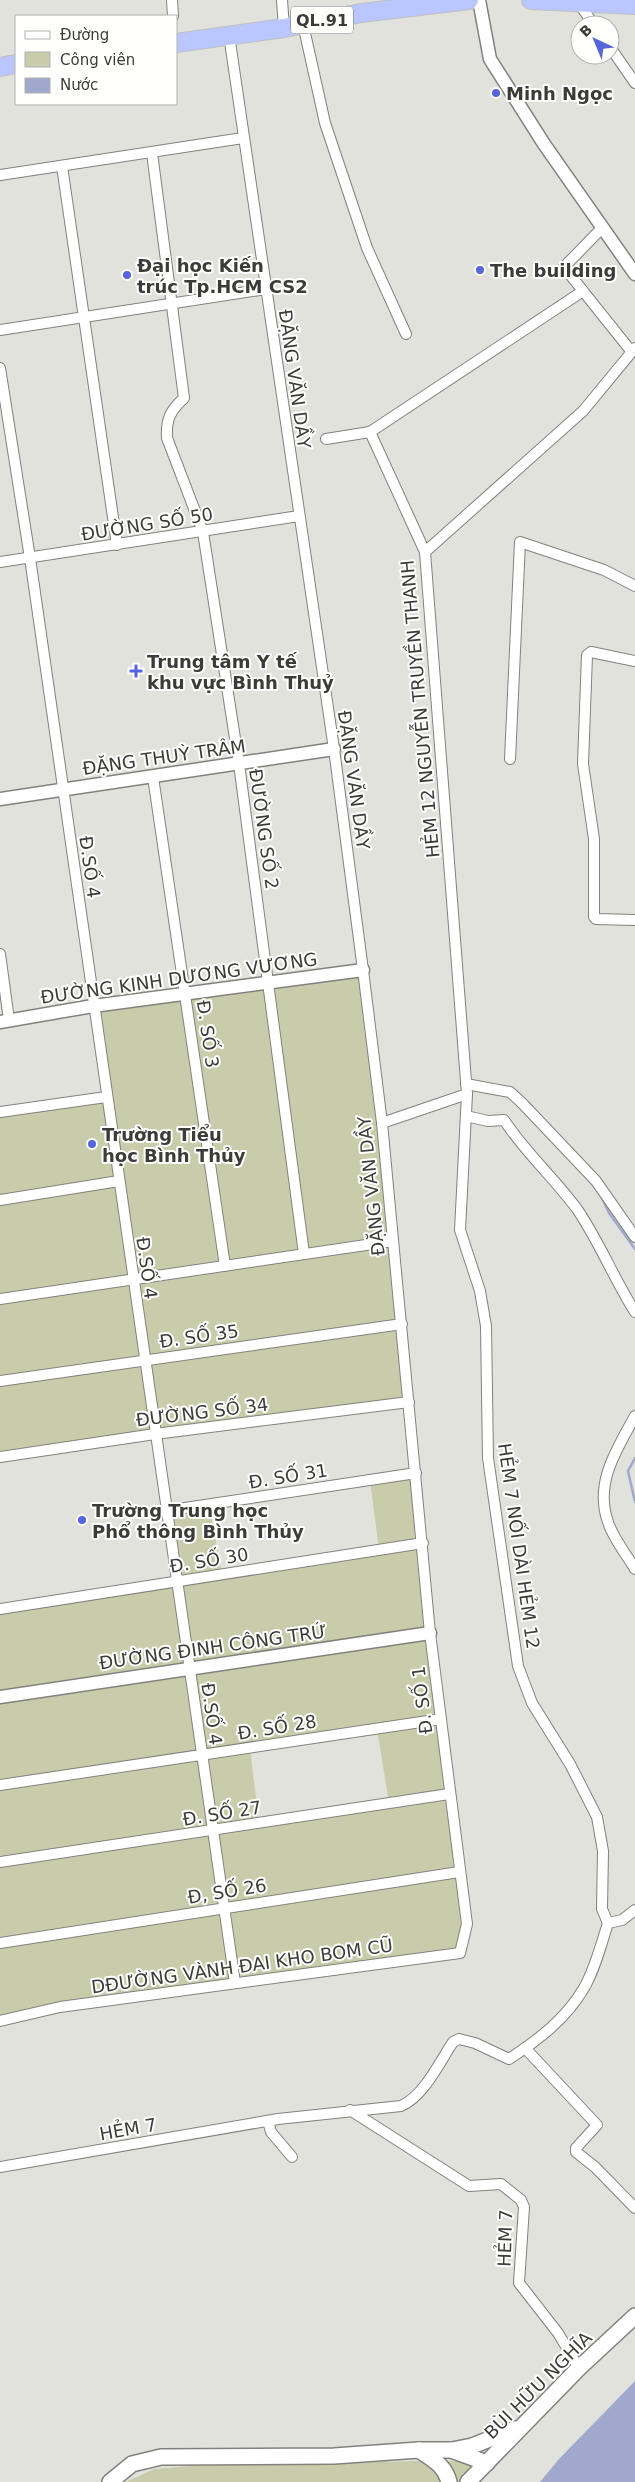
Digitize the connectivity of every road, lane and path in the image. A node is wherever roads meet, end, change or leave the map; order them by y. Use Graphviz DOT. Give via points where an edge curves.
graph roads {
  1 [pos="172,0"];
  2 [pos="282,0"];
  3 [pos="461,0"];
  4 [pos="479,0"];
  5 [pos="531,0"];
  6 [pos="556,0"];
  7 [pos="577,1"];
  8 [pos="635,5"];
  9 [pos="173,15"];
  10 [pos="587,15"];
  11 [pos="303,24"];
  12 [pos="284,28"];
  13 [pos="229,35"];
  14 [pos="178,43"];
  15 [pos="620,61"];
  16 [pos="15,64"];
  17 [pos="0,67"];
  18 [pos="635,83"];
  19 [pos="243,138"];
  20 [pos="152,153"];
  21 [pos="62,166"];
  22 [pos="0,175"];
  23 [pos="603,227"];
  24 [pos="635,274"];
  25 [pos="266,289"];
  26 [pos="583,291"];
  27 [pos="172,304"];
  28 [pos="84,318"];
  29 [pos="0,330"];
  30 [pos="406,334"];
  31 [pos="633,349"];
  32 [pos="0,368"];
  33 [pos="370,432"];
  34 [pos="326,439"];
  35 [pos="299,516"];
  36 [pos="203,532"];
  37 [pos="117,545"];
  38 [pos="425,552"];
  39 [pos="30,558"];
  40 [pos="0,562"];
  41 [pos="635,586"];
  42 [pos="635,661"];
  43 [pos="334,749"];
  44 [pos="510,759"];
  45 [pos="239,764"];
  46 [pos="153,777"];
  47 [pos="63,790"];
  48 [pos="0,799"];
  49 [pos="635,920"];
  50 [pos="0,954"];
  51 [pos="363,970"];
  52 [pos="268,983"];
  53 [pos="186,994"];
  54 [pos="93,1006"];
  55 [pos="5,1021"];
  56 [pos="467,1089"];
  57 [pos="106,1097"];
  58 [pos="0,1112"];
  59 [pos="466,1116"];
  60 [pos="382,1123"];
  61 [pos="118,1181"];
  62 [pos="0,1200"];
  63 [pos="635,1237"];
  64 [pos="393,1241"];
  65 [pos="304,1254"];
  66 [pos="225,1266"];
  67 [pos="132,1279"];
  68 [pos="0,1299"];
  69 [pos="635,1312"];
  70 [pos="402,1324"];
  71 [pos="144,1360"];
  72 [pos="0,1381"];
  73 [pos="409,1402"];
  74 [pos="635,1416"];
  75 [pos="155,1434"];
  76 [pos="0,1457"];
  77 [pos="416,1473"];
  78 [pos="165,1511"];
  79 [pos="423,1544"];
  80 [pos="635,1569"];
  81 [pos="176,1582"];
  82 [pos="0,1609"];
  83 [pos="430,1633"];
  84 [pos="189,1669"];
  85 [pos="0,1697"];
  86 [pos="441,1719"];
  87 [pos="202,1755"];
  88 [pos="0,1785"];
  89 [pos="449,1794"];
  90 [pos="212,1831"];
  91 [pos="0,1862"];
  92 [pos="459,1872"];
  93 [pos="224,1908"];
  94 [pos="635,1910"];
  95 [pos="466,1924"];
  96 [pos="608,1924"];
  97 [pos="0,1943"];
  98 [pos="342,1969"];
  99 [pos="234,1983"];
  100 [pos="108,2000"];
  101 [pos="0,2021"];
  102 [pos="525,2048"];
  103 [pos="350,2110"];
  104 [pos="268,2121"];
  105 [pos="292,2157"];
  106 [pos="0,2167"];
  107 [pos="635,2208"];
  108 [pos="635,2316"];
  109 [pos="579,2368"];
  110 [pos="524,2426"];
  111 [pos="419,2450"];
  112 [pos="451,2450"];
  113 [pos="487,2463"];
  114 [pos="110,2482"];
  115 [pos="449,2482"];
  116 [pos="468,2482"];
  1 -- 9 [label="street"];
  2 -- 12 [label="street"];
  3 -- 11 [label="highway, QL.91" via="361,12"];
  4 -- 23 [label="street" via="490,58 544,144"];
  5 -- 6 [label="highway"];
  6 -- 7 [label="highway"];
  7 -- 8 [label="highway"];
  7 -- 10 [label="street"];
  11 -- 12 [label="highway, QL.91"];
  11 -- 30 [label="street" via="325,123 367,248"];
  12 -- 13 [label="highway, QL.91"];
  13 -- 14 [label="highway, QL.91"];
  13 -- 19 [label="street, ĐẶNG VĂN DẦY"];
  15 -- 18 [label="street"];
  16 -- 17 [label="highway"];
  19 -- 20 [label="street"];
  19 -- 25 [label="street, ĐẶNG VĂN DẦY"];
  20 -- 21 [label="street"];
  20 -- 27 [label="street, ĐƯỜNG SỐ 2"];
  21 -- 22 [label="street"];
  21 -- 28 [label="street"];
  23 -- 24 [label="street"];
  23 -- 26 [label="street" via="564,267"];
  25 -- 27 [label="street"];
  25 -- 35 [label="street, ĐẶNG VĂN DẦY"];
  26 -- 31 [label="street"];
  26 -- 33 [label="street"];
  27 -- 28 [label="street"];
  27 -- 36 [label="street, ĐƯỜNG SỐ 2" via="184,398 172,409 166,422 167,438"];
  28 -- 29 [label="street"];
  28 -- 37 [label="street"];
  31 -- 38 [label="street" via="583,410"];
  32 -- 39 [label="street, Đ.SỐ 4"];
  33 -- 34 [label="street"];
  33 -- 38 [label="street, HẺM 12 NGUYỄN TRUYỀN THANH"];
  35 -- 36 [label="street, ĐƯỜNG SỐ 50"];
  35 -- 43 [label="street, ĐẶNG VĂN DẦY"];
  36 -- 37 [label="street, ĐƯỜNG SỐ 50"];
  36 -- 45 [label="street, ĐƯỜNG SỐ 2"];
  37 -- 39 [label="street, ĐƯỜNG SỐ 50"];
  38 -- 56 [label="street, HẺM 12 NGUYỄN TRUYỀN THANH"];
  39 -- 40 [label="street, ĐƯỜNG SỐ 50"];
  39 -- 47 [label="street, Đ.SỐ 4"];
  41 -- 44 [label="street" via="604,570 520,542"];
  42 -- 49 [label="street" via="592,652 587,655 583,764 594,839 595,918"];
  43 -- 45 [label="street, ĐẶNG THUỲ TRÂM"];
  43 -- 51 [label="street, ĐẶNG VĂN DẦY"];
  45 -- 46 [label="street, ĐẶNG THUỲ TRÂM"];
  45 -- 52 [label="street, ĐƯỜNG SỐ 2"];
  46 -- 47 [label="street, ĐẶNG THUỲ TRÂM"];
  46 -- 53 [label="street, Đ. SỐ 3"];
  47 -- 48 [label="street, ĐẶNG THUỲ TRÂM"];
  47 -- 54 [label="street, Đ.SỐ 4"];
  50 -- 55 [label="street"];
  51 -- 52 [label="street, ĐƯỜNG KINH DƯƠNG VƯƠNG"];
  51 -- 60 [label="street, ĐẶNG VĂN DẦY"];
  52 -- 53 [label="street, ĐƯỜNG KINH DƯƠNG VƯƠNG"];
  52 -- 65 [label="street, ĐƯỜNG SỐ 2"];
  53 -- 54 [label="street, ĐƯỜNG KINH DƯƠNG VƯƠNG"];
  53 -- 66 [label="street, Đ. SỐ 3"];
  54 -- 55 [label="street, ĐƯỜNG KINH DƯƠNG VƯƠNG"];
  54 -- 57 [label="street, Đ.SỐ 4"];
  56 -- 59 [label="street, HẺM 7 NỐI DÀI HẺM 12"];
  56 -- 60 [label="street"];
  56 -- 63 [label="street" via="510,1092 596,1181"];
  57 -- 58 [label="street"];
  57 -- 61 [label="street, Đ.SỐ 4"];
  59 -- 69 [label="street" via="488,1121 504,1120 516,1139 577,1209"];
  59 -- 96 [label="street, HẺM 7 NỐI DÀI HẺM 12" via="460,1230 480,1291 486,1326 488,1458 518,1666 532,1703 570,1764 597,1817 603,1852 602,1909"];
  60 -- 64 [label="street, ĐẶNG VĂN DẦY"];
  61 -- 62 [label="street"];
  61 -- 67 [label="street, Đ.SỐ 4"];
  64 -- 65 [label="street"];
  64 -- 70 [label="street, ĐẶNG VĂN DẦY"];
  65 -- 66 [label="street"];
  66 -- 67 [label="street"];
  67 -- 68 [label="street"];
  67 -- 71 [label="street, Đ.SỐ 4"];
  70 -- 71 [label="street, Đ. SỐ 35"];
  70 -- 73 [label="street, ĐẶNG VĂN DẦY"];
  71 -- 72 [label="street, Đ. SỐ 35"];
  71 -- 75 [label="street, Đ.SỐ 4"];
  73 -- 75 [label="street, ĐƯỜNG SỐ 34"];
  73 -- 77 [label="street, ĐẶNG VĂN DẦY"];
  74 -- 80 [label="street" via="606,1472 604,1495 608,1522"];
  75 -- 76 [label="street, ĐƯỜNG SỐ 34"];
  75 -- 78 [label="street, Đ.SỐ 4"];
  77 -- 78 [label="street, Đ. SỐ 31"];
  77 -- 79 [label="street, Đ. SỐ 1"];
  78 -- 81 [label="street, Đ.SỐ 4"];
  79 -- 81 [label="street, Đ. SỐ 30"];
  79 -- 83 [label="street, Đ. SỐ 1"];
  81 -- 82 [label="street, Đ. SỐ 30"];
  81 -- 84 [label="street, Đ.SỐ 4"];
  83 -- 84 [label="street, ĐƯỜNG ĐINH CÔNG TRỨ"];
  83 -- 86 [label="street, Đ. SỐ 1"];
  84 -- 85 [label="street, ĐƯỜNG ĐINH CÔNG TRỨ"];
  84 -- 87 [label="street, Đ.SỐ 4"];
  86 -- 87 [label="street, Đ. SỐ 28"];
  86 -- 89 [label="street, Đ. SỐ 1"];
  87 -- 88 [label="street, Đ. SỐ 28"];
  87 -- 90 [label="street, Đ.SỐ 4"];
  89 -- 90 [label="street, Đ. SỐ 27"];
  89 -- 92 [label="street, Đ. SỐ 1"];
  90 -- 91 [label="street, Đ. SỐ 27"];
  90 -- 93 [label="street, Đ.SỐ 4"];
  92 -- 93 [label="street, Đ, SỐ 26"];
  92 -- 95 [label="street, Đ. SỐ 1"];
  93 -- 97 [label="street, Đ, SỐ 26"];
  93 -- 99 [label="street, Đ.SỐ 4"];
  94 -- 96 [label="street" via="622,1920"];
  95 -- 98 [label="street, DĐƯỜNG VÀNH ĐAI KHO BOM CŨ" via="460,1953"];
  96 -- 102 [label="street, HẺM 7" via="584,1988 565,2014"];
  98 -- 99 [label="street, DĐƯỜNG VÀNH ĐAI KHO BOM CŨ"];
  98 -- 100 [label="street"];
  99 -- 100 [label="street, DĐƯỜNG VÀNH ĐAI KHO BOM CŨ"];
  100 -- 101 [label="street, DĐƯỜNG VÀNH ĐAI KHO BOM CŨ"];
  102 -- 103 [label="street, HẺM 7" via="509,2059 459,2039 453,2042 410,2102 401,2106"];
  102 -- 107 [label="street" via="597,2126 576,2148 576,2152"];
  103 -- 104 [label="street, HẺM 7"];
  103 -- 109 [label="street, HẺM 7" via="469,2186 501,2184 522,2200 519,2283 558,2333"];
  104 -- 105 [label="street" via="271,2132"];
  104 -- 106 [label="street, HẺM 7"];
  108 -- 109 [label="main road, BÙI HỮU NGHĨA"];
  109 -- 110 [label="main road, BÙI HỮU NGHĨA"];
  110 -- 112 [label="main road" via="472,2446"];
  110 -- 113 [label="main road, BÙI HỮU NGHĨA"];
  111 -- 112 [label="main road"];
  111 -- 114 [label="main road" via="334,2456 161,2457 132,2464"];
  111 -- 115 [label="main road" via="439,2463"];
  112 -- 113 [label="main road"];
  113 -- 116 [label="main road, BÙI HỮU NGHĨA"];
}
